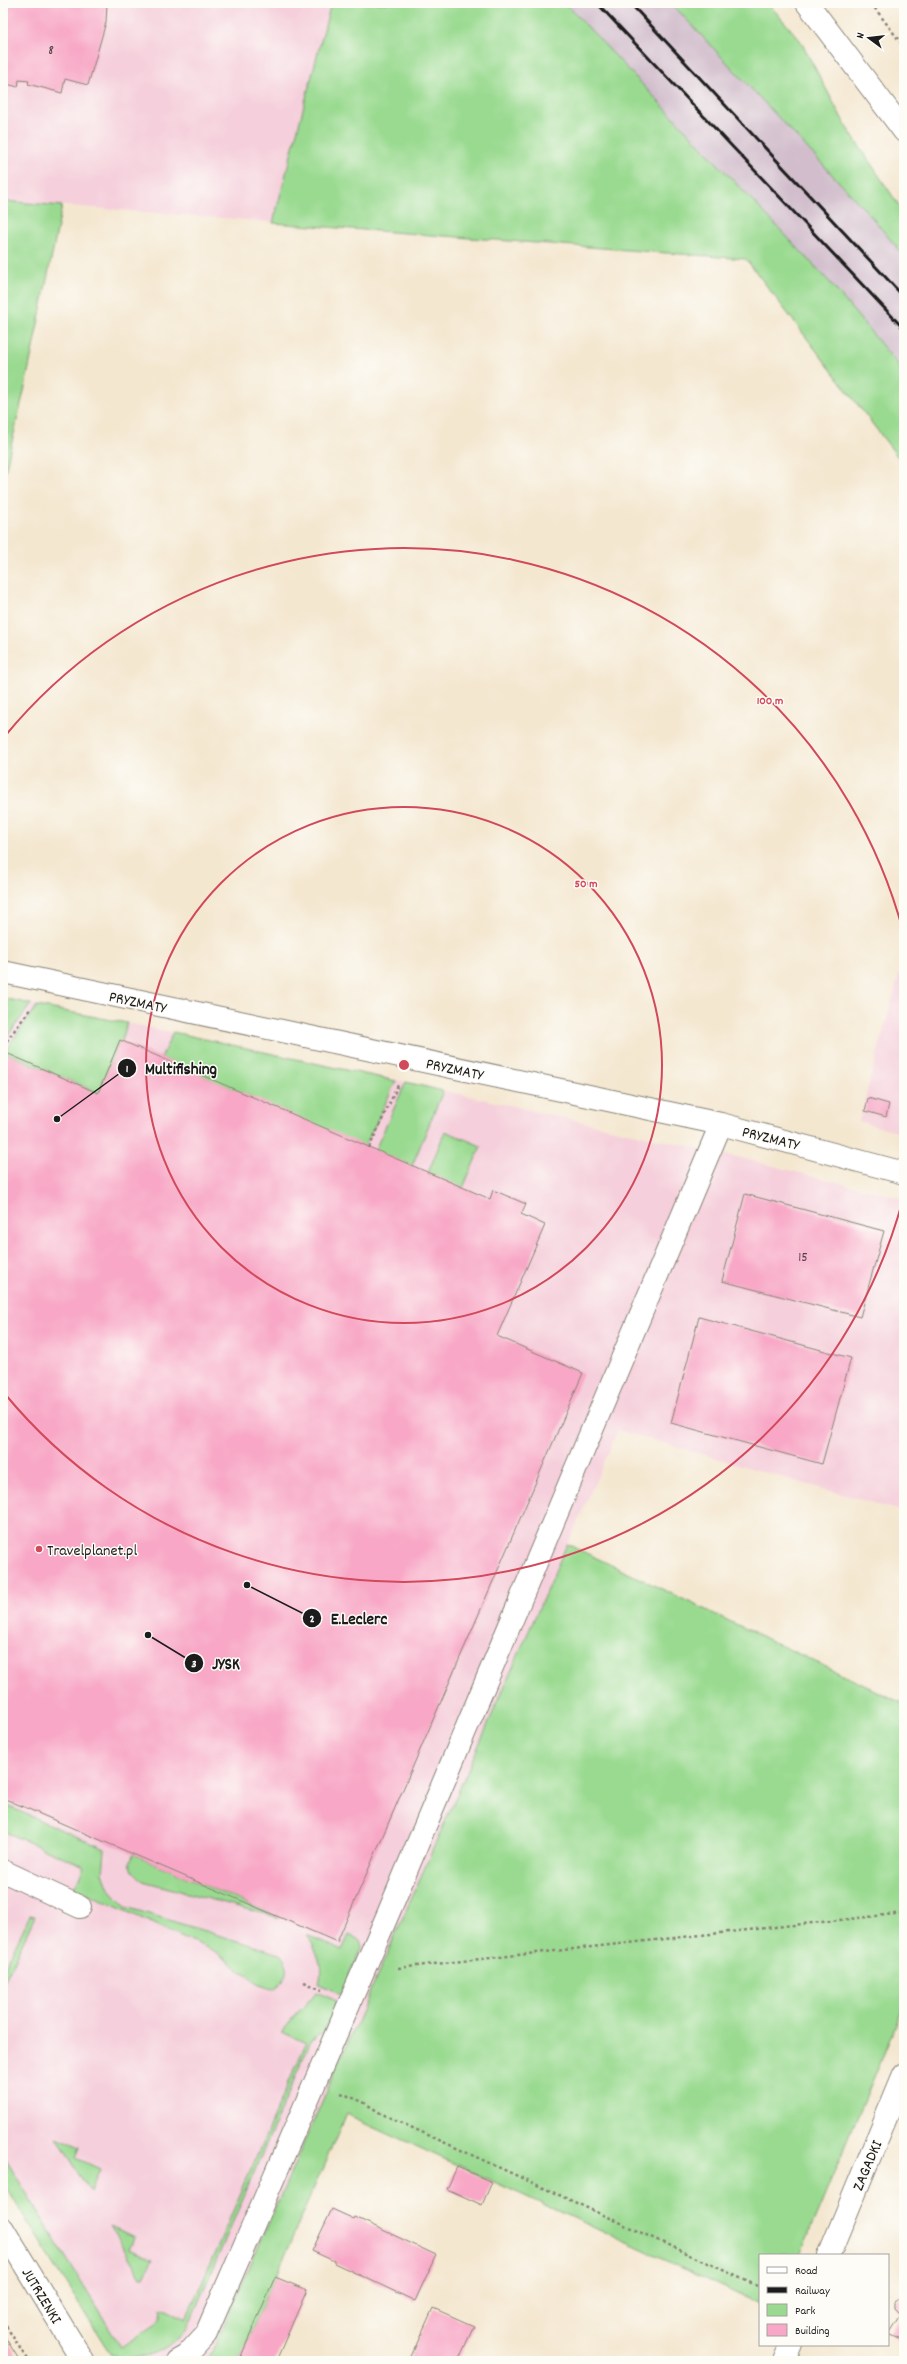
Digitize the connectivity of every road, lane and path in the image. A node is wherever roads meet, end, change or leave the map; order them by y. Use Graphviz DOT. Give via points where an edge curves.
graph roads {
  1 [pos="807,3"];
  2 [pos="871,3"];
  3 [pos="904,47"];
  4 [pos="904,131"];
  5 [pos="3,972"];
  6 [pos="36,1001"];
  7 [pos="3,1046"];
  8 [pos="400,1082"];
  9 [pos="721,1124"];
  10 [pos="369,1148"];
  11 [pos="904,1173"];
  12 [pos="3,1871"];
  13 [pos="80,1907"];
  14 [pos="904,1913"];
  15 [pos="363,1971"];
  16 [pos="904,2074"];
  17 [pos="315,2082"];
  18 [pos="3,2229"];
  19 [pos="829,2254"];
  20 [pos="759,2287"];
  21 [pos="3,2321"];
  22 [pos="791,2346"];
  23 [pos="28,2361"];
  24 [pos="83,2361"];
  25 [pos="177,2361"];
  26 [pos="784,2361"];
  1 -- 4 [label="street"];
  2 -- 3 [label="path"];
  5 -- 9 [label="street, PRYZMATY"];
  6 -- 7 [label="path"];
  8 -- 10 [label="path"];
  9 -- 11 [label="street, PRYZMATY"];
  9 -- 15 [label="street"];
  12 -- 13 [label="street"];
  14 -- 15 [label="path"];
  15 -- 17 [label="street"];
  16 -- 19 [label="street, ZAGADKI"];
  17 -- 20 [label="path"];
  17 -- 25 [label="street" via="206,2334 186,2356"];
  18 -- 24 [label="street, JUTRZENKI"];
  21 -- 23 [label="path"];
  22 -- 26 [label="street"];
}
